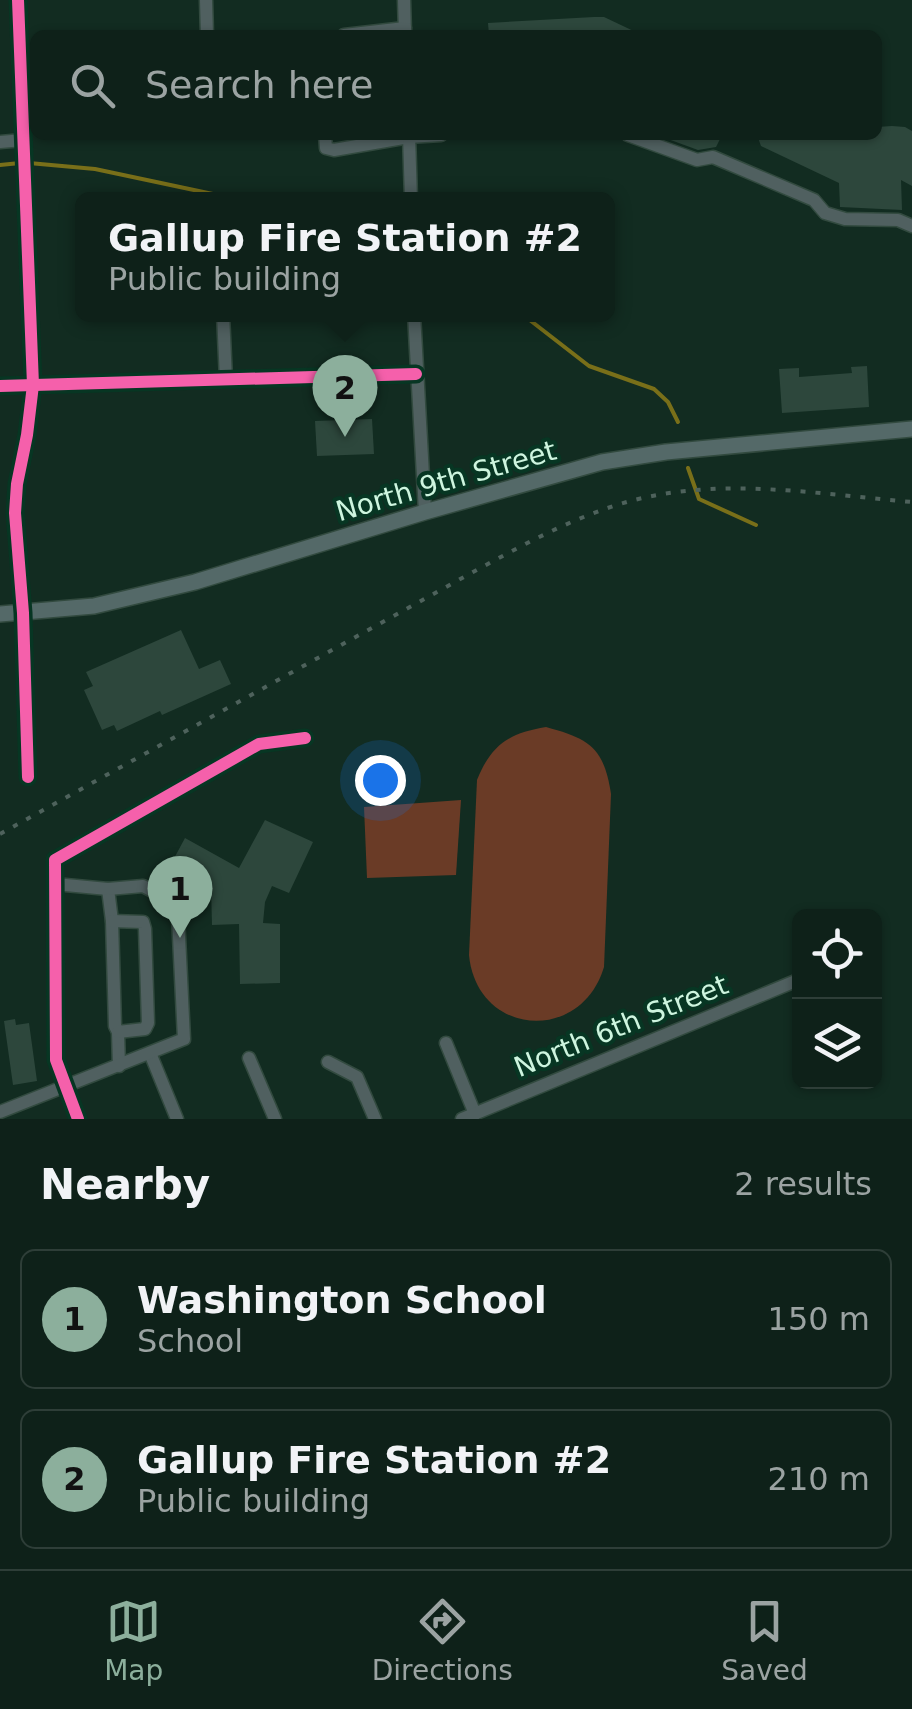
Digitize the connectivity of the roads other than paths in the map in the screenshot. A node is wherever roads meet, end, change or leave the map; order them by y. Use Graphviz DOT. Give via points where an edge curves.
graph roads {
  1 [pos="18,0"];
  2 [pos="206,0"];
  3 [pos="404,0"];
  4 [pos="208,30"];
  5 [pos="405,30"];
  6 [pos="325,140"];
  7 [pos="388,140"];
  8 [pos="409,140"];
  9 [pos="642,140"];
  10 [pos="0,142"];
  11 [pos="24,146"];
  12 [pos="411,192"];
  13 [pos="912,226"];
  14 [pos="223,322"];
  15 [pos="414,322"];
  16 [pos="416,374"];
  17 [pos="226,380"];
  18 [pos="33,385"];
  19 [pos="0,386"];
  20 [pos="912,429"];
  21 [pos="425,512"];
  22 [pos="0,614"];
  23 [pos="23,614"];
  24 [pos="305,738"];
  25 [pos="28,778"];
  26 [pos="56,884"];
  27 [pos="108,889"];
  28 [pos="112,921"];
  29 [pos="792,982"];
  30 [pos="118,1032"];
  31 [pos="446,1044"];
  32 [pos="150,1053"];
  33 [pos="250,1058"];
  34 [pos="328,1062"];
  35 [pos="119,1066"];
  36 [pos="66,1087"];
  37 [pos="0,1112"];
  38 [pos="468,1116"];
  39 [pos="78,1119"];
  40 [pos="176,1119"];
  41 [pos="276,1119"];
  42 [pos="376,1119"];
  1 -- 11 [label="street"];
  2 -- 4 [label="street"];
  3 -- 5 [label="street"];
  6 -- 7 [label="street" via="334,150"];
  8 -- 12 [label="street"];
  9 -- 13 [label="street" via="698,160 713,157 814,200 826,213"];
  10 -- 11 [label="street"];
  11 -- 18 [label="street"];
  14 -- 17 [label="street"];
  15 -- 16 [label="street"];
  16 -- 17 [label="street"];
  16 -- 21 [label="street"];
  17 -- 18 [label="street"];
  18 -- 19 [label="street"];
  18 -- 23 [label="street" via="15,513"];
  20 -- 21 [label="main road, North 9th Street" via="602,462"];
  21 -- 23 [label="main road, North 9th Street" via="195,582 94,606"];
  22 -- 23 [label="main road, North 9th Street"];
  23 -- 25 [label="street"];
  24 -- 26 [label="street" via="260,744 55,860"];
  26 -- 27 [label="street"];
  26 -- 36 [label="street" via="56,1060"];
  27 -- 28 [label="street"];
  27 -- 32 [label="street" via="143,886 168,900 178,916 184,1040"];
  28 -- 30 [label="street"];
  28 -- 30 [label="street" via="143,922 145,929 148,1023"];
  29 -- 38 [label="street, North 6th Street"];
  30 -- 35 [label="street"];
  31 -- 38 [label="street"];
  32 -- 35 [label="street"];
  32 -- 40 [label="street"];
  33 -- 41 [label="street"];
  34 -- 42 [label="street" via="357,1077"];
  35 -- 36 [label="street"];
  36 -- 37 [label="street"];
  36 -- 39 [label="street"];
}
